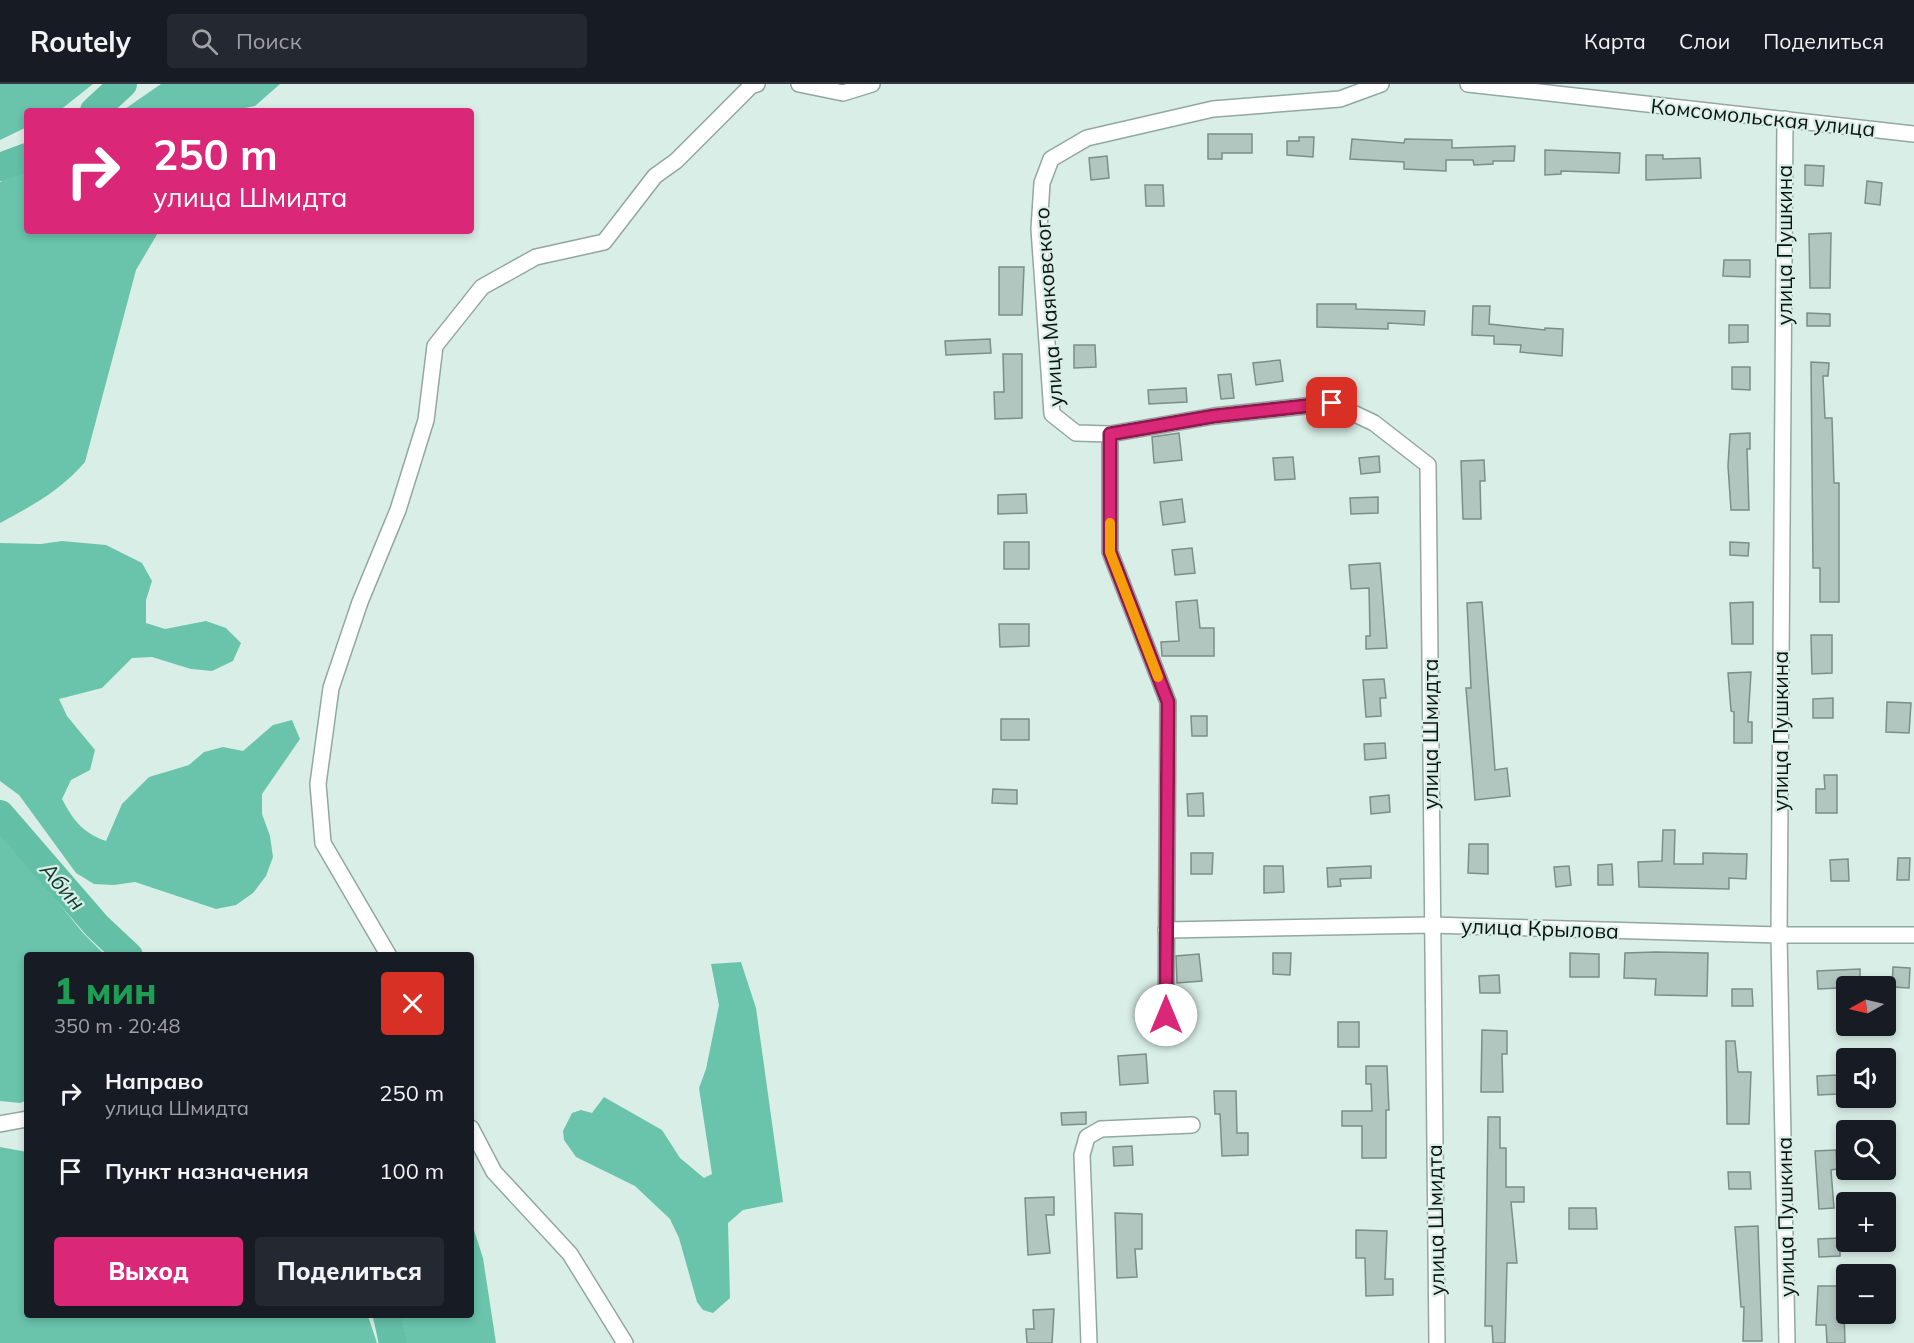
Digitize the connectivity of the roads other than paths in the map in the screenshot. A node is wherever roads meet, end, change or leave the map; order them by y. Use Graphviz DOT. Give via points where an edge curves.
graph roads {
  1 [pos="757,84"];
  2 [pos="799,84"];
  3 [pos="872,84"];
  4 [pos="1381,84"];
  5 [pos="1468,84"];
  6 [pos="1785,119"];
  7 [pos="1914,134"];
  8 [pos="1110,434"];
  9 [pos="1431,925"];
  10 [pos="1166,930"];
  11 [pos="1779,935"];
  12 [pos="1914,935"];
  13 [pos="387,952"];
  14 [pos="1166,1015"];
  15 [pos="24,1120"];
  16 [pos="0,1124"];
  17 [pos="1192,1125"];
  18 [pos="474,1134"];
  19 [pos="625,1343"];
  20 [pos="1089,1343"];
  21 [pos="1437,1343"];
  22 [pos="1787,1343"];
  1 -- 13 [label="street" via="655,176 604,242 536,257 482,287 435,346 426,420 398,510 360,602 331,688 318,784 323,843"];
  2 -- 3 [label="street" via="843,93"];
  4 -- 8 [label="street, улица Маяковского" via="1340,99 1202,112 1087,138 1051,159 1042,183 1040,229 1052,414 1076,433"];
  5 -- 6 [label="street, Комсомольская улица"];
  6 -- 7 [label="street, Комсомольская улица"];
  6 -- 11 [label="street, улица Пушкина"];
  8 -- 9 [label="street, улица Шмидта" via="1214,416 1332,403 1374,423 1428,465"];
  8 -- 10 [label="street" via="1110,552 1168,702"];
  9 -- 10 [label="street, улица Крылова"];
  9 -- 11 [label="street, улица Крылова"];
  9 -- 21 [label="street, улица Шмидта"];
  10 -- 14 [label="street"];
  11 -- 12 [label="street, улица Крылова"];
  11 -- 22 [label="street, улица Пушкина"];
  15 -- 16 [label="street"];
  17 -- 20 [label="street" via="1101,1129 1087,1137 1082,1155"];
  18 -- 19 [label="street" via="494,1172 570,1254"];
}
